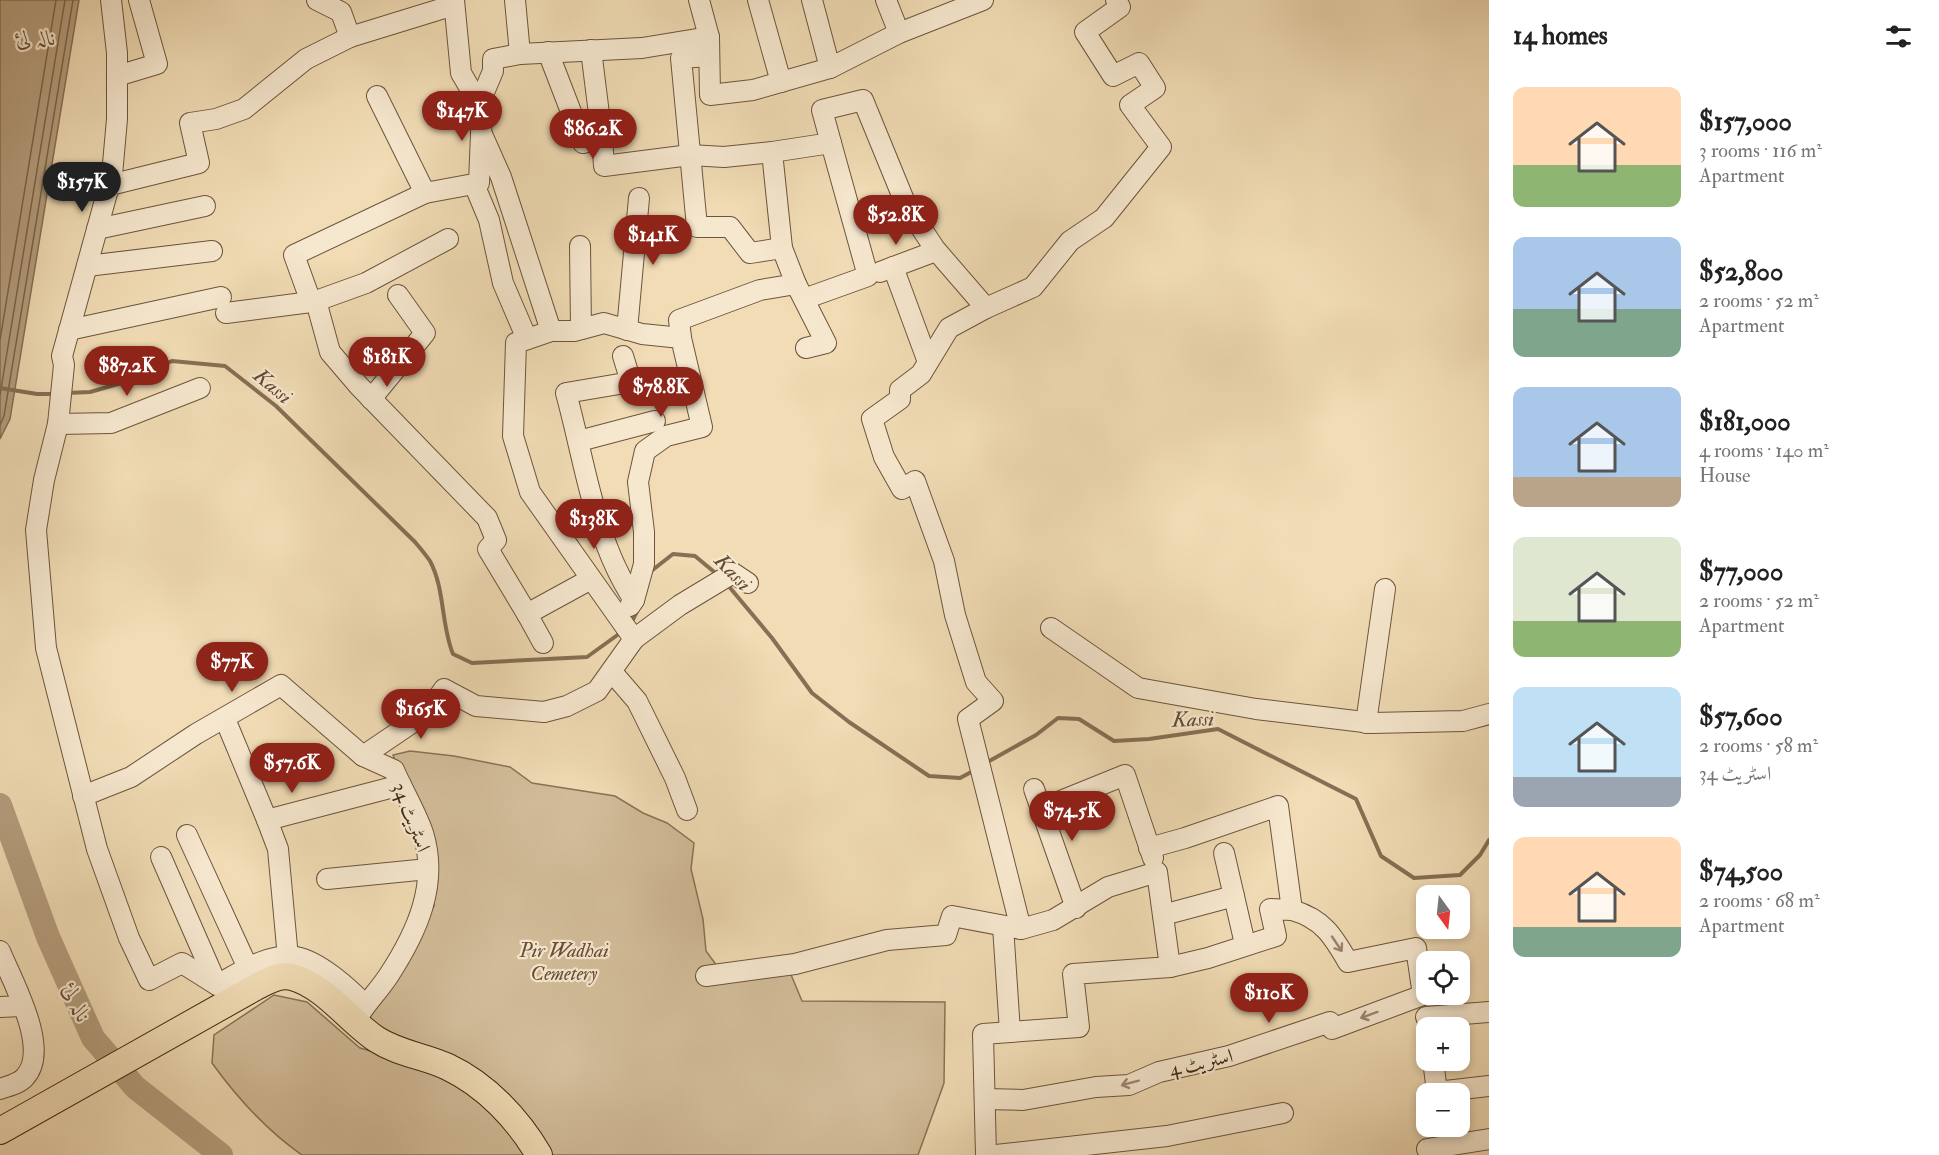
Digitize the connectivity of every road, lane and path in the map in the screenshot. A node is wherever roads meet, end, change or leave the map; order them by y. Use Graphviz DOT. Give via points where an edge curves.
graph roads {
  1 [pos="111,0"];
  2 [pos="139,0"];
  3 [pos="317,0"];
  4 [pos="515,0"];
  5 [pos="699,0"];
  6 [pos="758,0"];
  7 [pos="812,0"];
  8 [pos="886,0"];
  9 [pos="983,0"];
  10 [pos="1116,0"];
  11 [pos="454,3"];
  12 [pos="899,33"];
  13 [pos="350,38"];
  14 [pos="709,46"];
  15 [pos="591,50"];
  16 [pos="548,52"];
  17 [pos="520,54"];
  18 [pos="830,68"];
  19 [pos="117,76"];
  20 [pos="781,82"];
  21 [pos="376,96"];
  22 [pos="479,104"];
  23 [pos="481,132"];
  24 [pos="602,138"];
  25 [pos="831,143"];
  26 [pos="772,152"];
  27 [pos="690,156"];
  28 [pos="474,184"];
  29 [pos="110,185"];
  30 [pos="425,193"];
  31 [pos="639,198"];
  32 [pos="206,206"];
  33 [pos="97,229"];
  34 [pos="448,239"];
  35 [pos="580,246"];
  36 [pos="782,248"];
  37 [pos="212,251"];
  38 [pos="936,251"];
  39 [pos="87,266"];
  40 [pos="892,267"];
  41 [pos="868,276"];
  42 [pos="800,291"];
  43 [pos="398,295"];
  44 [pos="314,301"];
  45 [pos="986,308"];
  46 [pos="581,329"];
  47 [pos="69,330"];
  48 [pos="627,330"];
  49 [pos="551,331"];
  50 [pos="681,338"];
  51 [pos="527,339"];
  52 [pos="806,348"];
  53 [pos="623,356"];
  54 [pos="928,362"];
  55 [pos="200,388"];
  56 [pos="372,399"];
  57 [pos="655,421"];
  58 [pos="57,424"];
  59 [pos="579,441"];
  60 [pos="740,578"];
  61 [pos="591,579"];
  62 [pos="1385,589"];
  63 [pos="634,600"];
  64 [pos="527,614"];
  65 [pos="619,620"];
  66 [pos="1051,628"];
  67 [pos="634,639"];
  68 [pos="543,643"];
  69 [pos="612,672"];
  70 [pos="1489,714"];
  71 [pos="225,719"];
  72 [pos="1366,723"];
  73 [pos="363,756"];
  74 [pos="400,785"];
  75 [pos="1034,789"];
  76 [pos="83,796"];
  77 [pos="1041,809"];
  78 [pos="687,810"];
  79 [pos="267,820"];
  80 [pos="187,835"];
  81 [pos="1149,848"];
  82 [pos="1224,853"];
  83 [pos="161,857"];
  84 [pos="428,869"];
  85 [pos="1158,872"];
  86 [pos="327,879"];
  87 [pos="1234,896"];
  88 [pos="1076,908"];
  89 [pos="1292,910"];
  90 [pos="1163,915"];
  91 [pos="1012,927"];
  92 [pos="1245,944"];
  93 [pos="0,951"];
  94 [pos="1416,951"];
  95 [pos="288,958"];
  96 [pos="1170,967"];
  97 [pos="248,968"];
  98 [pos="706,976"];
  99 [pos="217,985"];
  100 [pos="1416,998"];
  101 [pos="22,1006"];
  102 [pos="0,1007"];
  103 [pos="1489,1012"];
  104 [pos="360,1014"];
  105 [pos="1458,1017"];
  106 [pos="1010,1032"];
  107 [pos="1434,1071"];
  108 [pos="1489,1086"];
  109 [pos="0,1089"];
  110 [pos="985,1099"];
  111 [pos="1283,1113"];
  112 [pos="0,1131"];
  113 [pos="1489,1139"];
  114 [pos="1427,1149"];
  115 [pos="539,1155"];
  116 [pos="986,1155"];
  117 [pos="996,1155"];
  1 -- 19 [label="street"];
  2 -- 19 [label="street" via="157,64"];
  3 -- 13 [label="street" via="341,12"];
  4 -- 17 [label="street"];
  5 -- 14 [label="street"];
  6 -- 20 [label="street"];
  7 -- 18 [label="street"];
  8 -- 12 [label="street"];
  9 -- 12 [label="street"];
  10 -- 45 [label="street" via="1120,7 1085,32 1113,76 1139,63 1155,88 1130,105 1161,147 1104,218 1070,241 1033,287"];
  11 -- 13 [label="street"];
  11 -- 22 [label="street" via="461,73"];
  12 -- 18 [label="street"];
  13 -- 29 [label="street" via="306,59 244,109 190,123 199,163"];
  14 -- 15 [label="street"];
  14 -- 20 [label="street" via="710,95"];
  14 -- 27 [label="street" via="681,58"];
  15 -- 16 [label="street"];
  15 -- 24 [label="street"];
  16 -- 17 [label="street"];
  16 -- 24 [label="street" via="583,143"];
  17 -- 22 [label="street" via="493,59 493,70"];
  18 -- 20 [label="street"];
  19 -- 29 [label="street"];
  21 -- 30 [label="street"];
  22 -- 23 [label="street"];
  23 -- 28 [label="street" via="479,183"];
  23 -- 49 [label="street" via="501,177"];
  24 -- 27 [label="street" via="604,166"];
  25 -- 26 [label="street"];
  25 -- 38 [label="street" via="822,110 863,100 906,205"];
  25 -- 41 [label="street"];
  26 -- 27 [label="street"];
  26 -- 36 [label="street"];
  27 -- 36 [label="street" via="697,227 730,227 750,254"];
  28 -- 30 [label="street"];
  28 -- 51 [label="street" via="489,220 503,284"];
  29 -- 33 [label="street"];
  30 -- 44 [label="street" via="294,255"];
  31 -- 48 [label="street"];
  32 -- 33 [label="street"];
  33 -- 39 [label="street"];
  34 -- 44 [label="street" via="366,284"];
  35 -- 46 [label="street"];
  36 -- 42 [label="street"];
  37 -- 39 [label="street"];
  38 -- 40 [label="street"];
  38 -- 45 [label="street"];
  39 -- 47 [label="street"];
  40 -- 41 [label="street"];
  40 -- 54 [label="street"];
  41 -- 42 [label="street"];
  42 -- 50 [label="street" via="760,290 679,320"];
  42 -- 52 [label="street" via="826,343"];
  43 -- 56 [label="street" via="425,333"];
  44 -- 47 [label="street" via="224,305"];
  44 -- 56 [label="street" via="330,352"];
  45 -- 54 [label="street" via="949,328"];
  46 -- 48 [label="street" via="604,323"];
  46 -- 49 [label="street"];
  47 -- 58 [label="street" via="62,356"];
  48 -- 50 [label="street"];
  49 -- 51 [label="street"];
  50 -- 63 [label="street" via="702,428 666,436 645,451 638,482 645,564"];
  51 -- 61 [label="street" via="516,343 513,436 530,492"];
  53 -- 59 [label="street" via="631,381 566,393"];
  54 -- 91 [label="street" via="921,374 900,390 900,399 872,419 884,457 902,489 915,482 944,561 955,615 976,682 993,701 968,720"];
  55 -- 58 [label="street" via="111,423"];
  56 -- 64 [label="street" via="487,518 496,540 488,549"];
  57 -- 59 [label="street"];
  58 -- 76 [label="street" via="36,530 37,556 46,648"];
  59 -- 63 [label="street" via="597,518 618,576"];
  60 -- 67 [label="street" via="714,583"];
  61 -- 64 [label="street"];
  61 -- 65 [label="street"];
  62 -- 72 [label="street"];
  63 -- 65 [label="street"];
  64 -- 68 [label="street"];
  65 -- 67 [label="street"];
  66 -- 72 [label="street" via="1138,688"];
  67 -- 69 [label="street"];
  69 -- 73 [label="street" via="597,690 567,706 544,712 476,706 444,689 429,712"];
  69 -- 78 [label="street" via="637,701"];
  70 -- 72 [label="street" via="1463,720"];
  71 -- 73 [label="street, اسٹریٹ 34" via="281,685"];
  71 -- 76 [label="street" via="127,779"];
  71 -- 79 [label="street"];
  73 -- 74 [label="street, اسٹریٹ 34" via="394,770"];
  74 -- 79 [label="street"];
  74 -- 84 [label="street, اسٹریٹ 34" via="422,832"];
  75 -- 77 [label="street"];
  76 -- 99 [label="street" via="109,883 149,980 182,963"];
  77 -- 81 [label="street" via="1125,775"];
  77 -- 88 [label="street"];
  79 -- 95 [label="street" via="278,849"];
  80 -- 97 [label="street"];
  81 -- 85 [label="street"];
  81 -- 89 [label="street" via="1278,806"];
  82 -- 87 [label="street"];
  83 -- 99 [label="street"];
  84 -- 86 [label="street"];
  84 -- 104 [label="street, اسٹریٹ 34" via="428,891 411,940"];
  85 -- 88 [label="street" via="1108,887"];
  85 -- 90 [label="street"];
  87 -- 90 [label="street"];
  87 -- 92 [label="street"];
  88 -- 91 [label="street" via="1053,920"];
  89 -- 92 [label="street" via="1270,909 1276,936"];
  89 -- 94 [label="street, one-way" via="1312,916 1335,939 1348,962 1416,948"];
  90 -- 96 [label="street"];
  91 -- 98 [label="street" via="952,916 946,935 887,940 795,964"];
  91 -- 106 [label="street"];
  92 -- 96 [label="street"];
  93 -- 101 [label="street"];
  95 -- 97 [label="street"];
  95 -- 104 [label="street" via="296,957 317,967"];
  96 -- 106 [label="street" via="1073,974 1079,1027"];
  97 -- 99 [label="street"];
  100 -- 110 [label="street, اسٹریٹ 4, one-way" via="1332,1029 1330,1022 1229,1056 1159,1072 1129,1085 1023,1100"];
  101 -- 102 [label="street"];
  101 -- 109 [label="street" via="34,1038 32,1067 25,1078"];
  103 -- 105 [label="street"];
  104 -- 112 [label="main road" via="307,984 290,977 275,977"];
  104 -- 115 [label="main road" via="391,1049 448,1067 474,1082 504,1108"];
  106 -- 110 [label="street" via="983,1034"];
  107 -- 108 [label="street" via="1437,1092"];
  110 -- 116 [label="street"];
  111 -- 117 [label="street" via="1167,1136"];
  113 -- 114 [label="street"];
}
